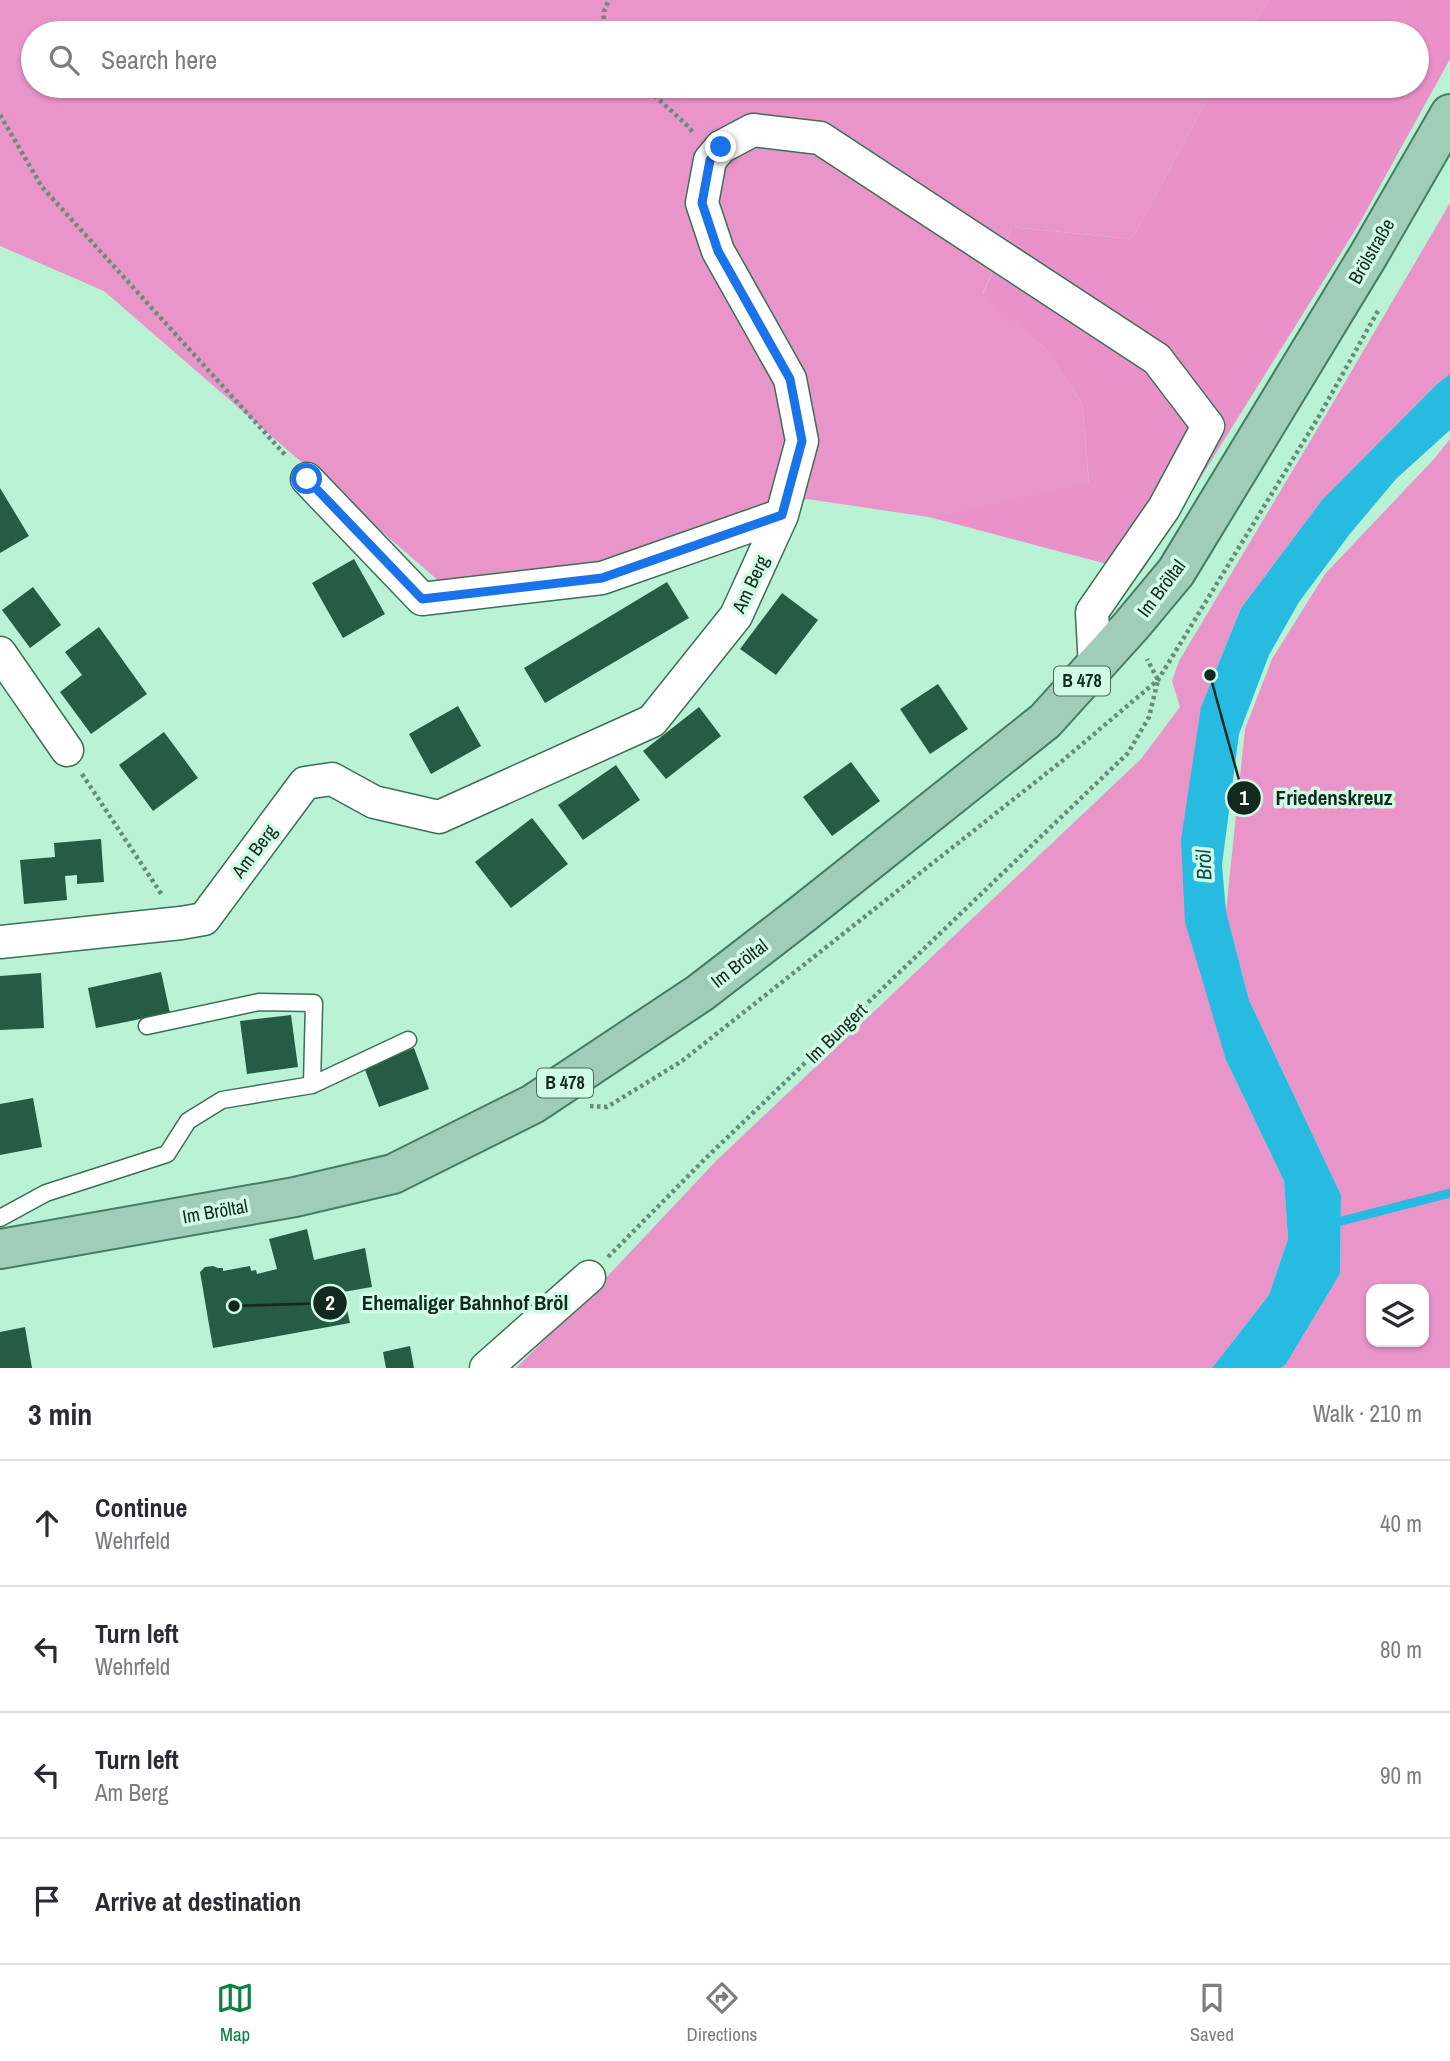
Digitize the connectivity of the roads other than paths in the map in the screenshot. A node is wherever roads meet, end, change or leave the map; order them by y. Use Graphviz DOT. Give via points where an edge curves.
graph roads {
  1 [pos="1450,114"];
  2 [pos="1290,386"];
  3 [pos="307,479"];
  4 [pos="782,515"];
  5 [pos="0,653"];
  6 [pos="1095,667"];
  7 [pos="66,750"];
  8 [pos="0,942"];
  9 [pos="147,1026"];
  10 [pos="408,1040"];
  11 [pos="312,1084"];
  12 [pos="0,1218"];
  13 [pos="0,1249"];
  14 [pos="589,1277"];
  15 [pos="486,1368"];
  1 -- 2 [label="main road, Brölstraße / B 478"];
  2 -- 6 [label="main road, Im Bröltal / B 478" via="1176,572"];
  3 -- 4 [label="street" via="422,599 602,578"];
  4 -- 6 [label="street, Am Berg" via="802,441 790,379 718,251 702,203 710,160 721,147 753,130 820,138 1157,359 1208,426 1164,508 1092,612"];
  4 -- 8 [label="street, Am Berg" via="736,616 652,721 439,817 374,802 332,779 305,783 204,919"];
  5 -- 7 [label="street"];
  6 -- 13 [label="main road, Im Bröltal / B 478" via="1045,721 742,961 533,1104 393,1174 295,1197"];
  9 -- 11 [label="lane" via="258,1002 314,1003"];
  10 -- 11 [label="lane"];
  11 -- 12 [label="lane" via="222,1100 188,1121 167,1154 46,1193"];
  14 -- 15 [label="street"];
}
